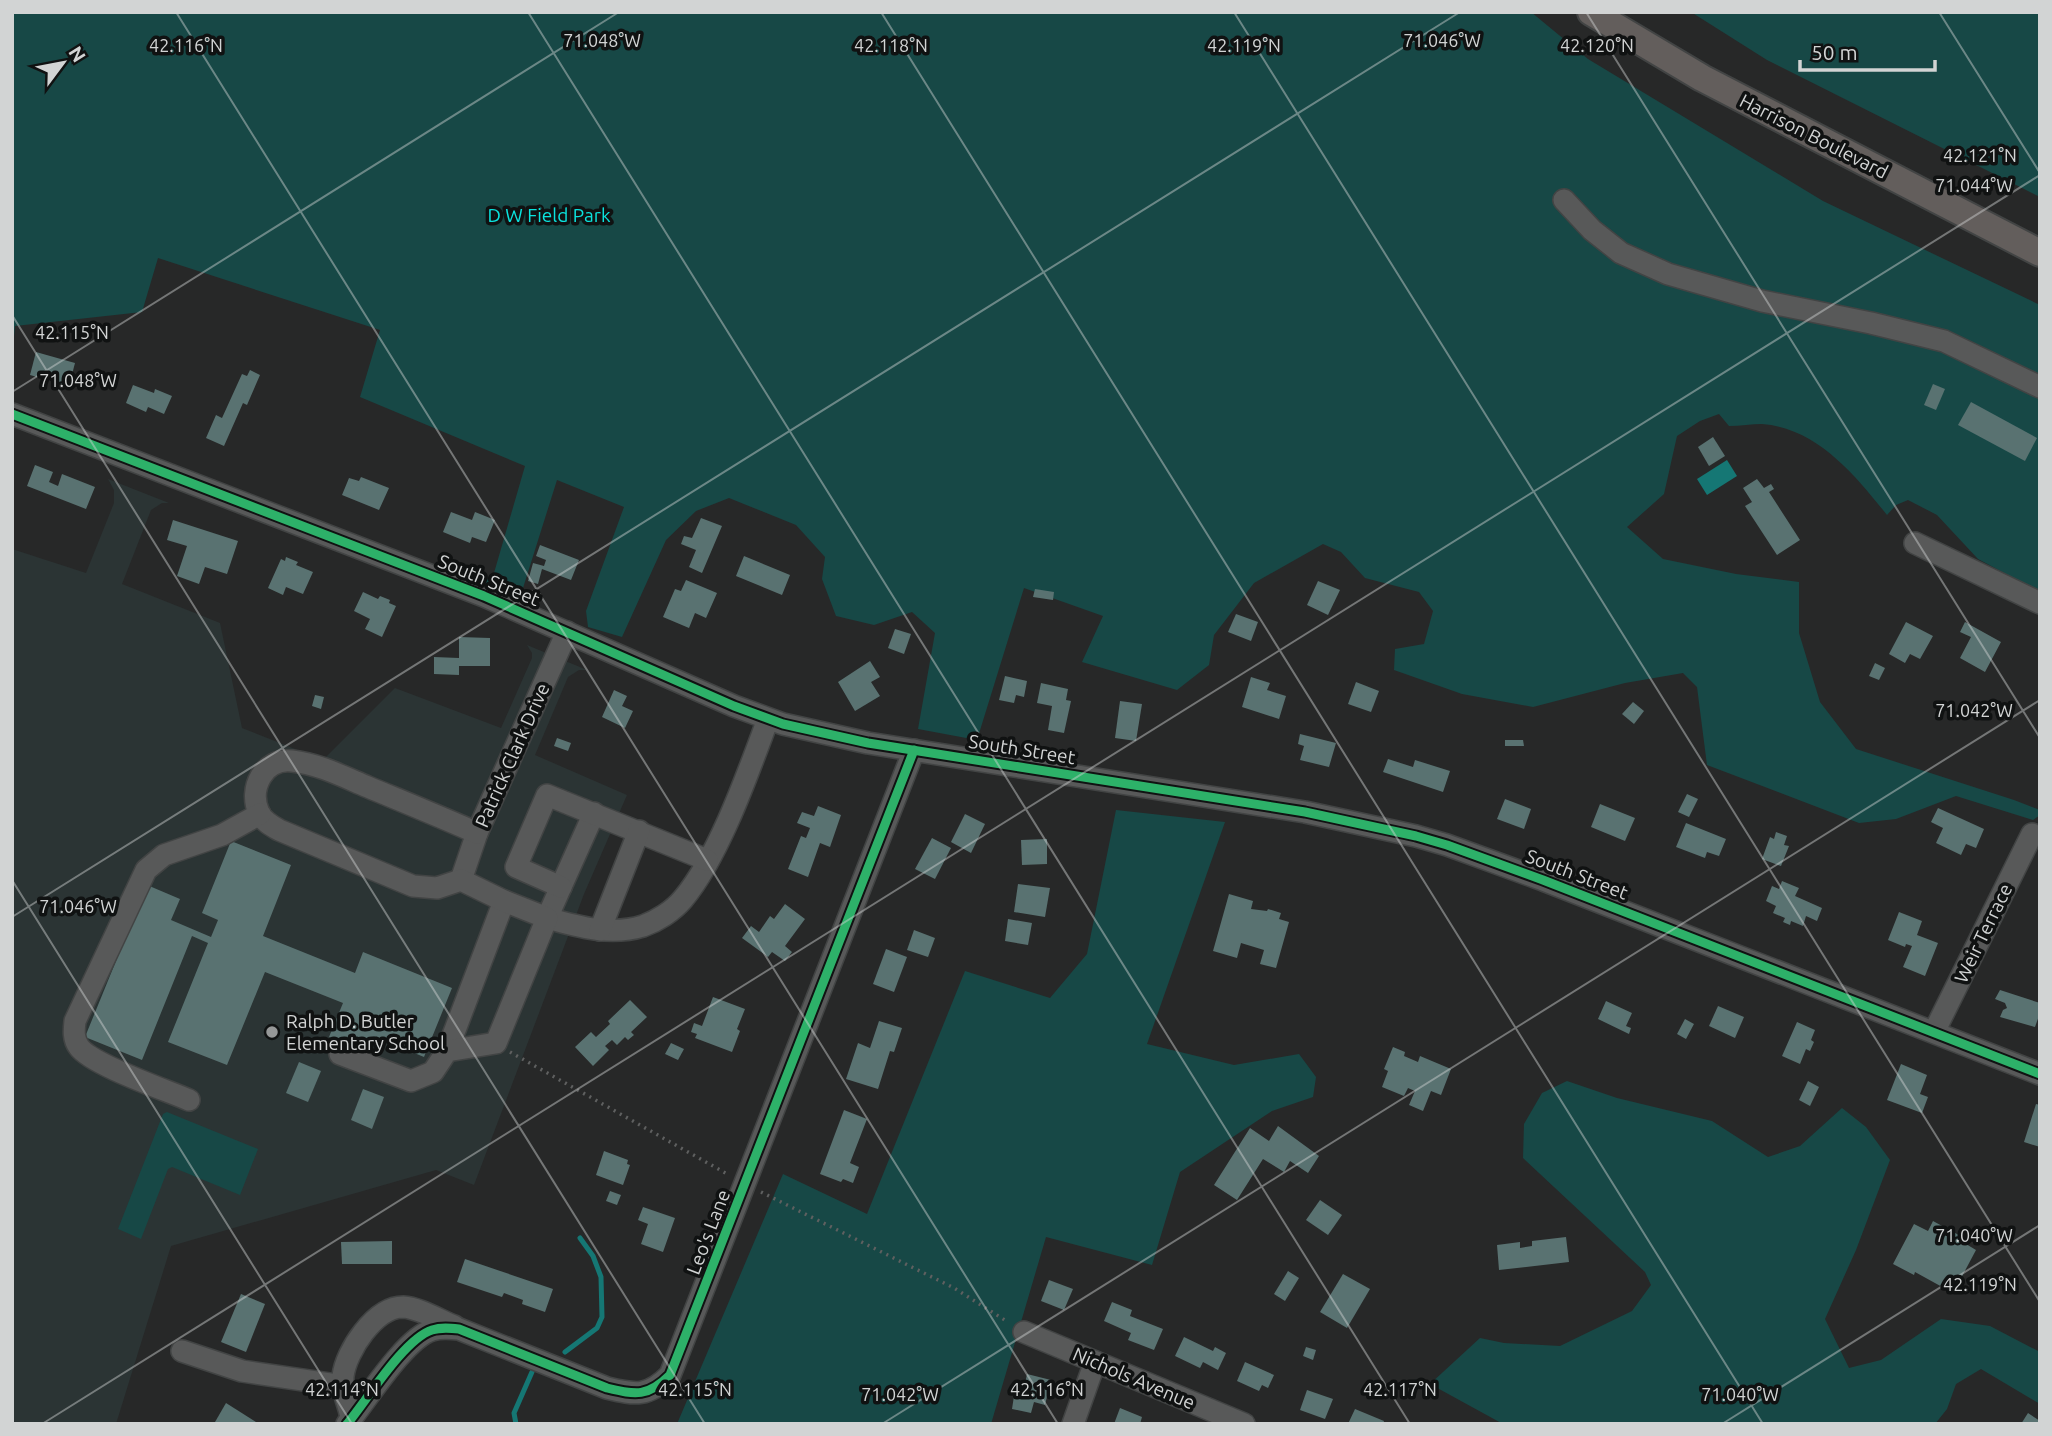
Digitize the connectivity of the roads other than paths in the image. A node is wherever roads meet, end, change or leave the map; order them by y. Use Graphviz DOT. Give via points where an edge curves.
graph roads {
  1 [pos="1591,12"];
  2 [pos="1564,200"];
  3 [pos="2040,253"];
  4 [pos="2040,387"];
  5 [pos="12,414"];
  6 [pos="1915,543"];
  7 [pos="2040,603"];
  8 [pos="567,632"];
  9 [pos="768,719"];
  10 [pos="914,750"];
  11 [pos="594,813"];
  12 [pos="260,814"];
  13 [pos="639,831"];
  14 [pos="477,833"];
  15 [pos="2032,834"];
  16 [pos="707,860"];
  17 [pos="461,880"];
  18 [pos="561,887"];
  19 [pos="504,901"];
  20 [pos="547,918"];
  21 [pos="600,930"];
  22 [pos="1934,1032"];
  23 [pos="447,1051"];
  24 [pos="340,1054"];
  25 [pos="2040,1074"];
  26 [pos="189,1100"];
  27 [pos="459,1329"];
  28 [pos="1024,1332"];
  29 [pos="182,1351"];
  30 [pos="1095,1362"];
  31 [pos="344,1386"];
  32 [pos="350,1422"];
  33 [pos="1073,1424"];
  34 [pos="1244,1424"];
  1 -- 3 [label="main road, Harrison Boulevard" via="1702,78"];
  2 -- 4 [label="street" via="1621,253 1668,274 1762,301 1944,341"];
  5 -- 8 [label="street, South Street" via="378,554"];
  6 -- 7 [label="street"];
  8 -- 9 [label="street, South Street"];
  8 -- 14 [label="street, Patrick Clark Drive"];
  9 -- 10 [label="street, South Street"];
  9 -- 16 [label="street" via="750,770"];
  10 -- 22 [label="street, South Street" via="1282,808 1416,836 1543,880"];
  10 -- 27 [label="street, Leo's Lane" via="670,1375 645,1393 626,1393"];
  11 -- 13 [label="street"];
  11 -- 18 [label="street"];
  11 -- 18 [label="street" via="547,795 516,867"];
  12 -- 14 [label="street" via="256,800 259,777 272,765 291,761 324,769"];
  12 -- 17 [label="street" via="279,830 413,886 437,888"];
  12 -- 26 [label="street" via="222,835 164,855 146,870 75,1021 73,1033 80,1048 97,1061"];
  13 -- 16 [label="street"];
  13 -- 21 [label="street"];
  14 -- 17 [label="street, Patrick Clark Drive"];
  15 -- 22 [label="street, Weir Terrace"];
  16 -- 21 [label="street" via="696,883 670,911 642,926"];
  17 -- 19 [label="street"];
  18 -- 20 [label="street"];
  19 -- 20 [label="street"];
  19 -- 23 [label="street"];
  20 -- 21 [label="street"];
  20 -- 23 [label="street" via="496,1043"];
  22 -- 25 [label="street, South Street"];
  23 -- 24 [label="street" via="433,1072 411,1081"];
  27 -- 31 [label="street, Leo's Lane" via="404,1307 387,1310 368,1326 351,1353"];
  27 -- 32 [label="street" via="432,1330 408,1346"];
  28 -- 30 [label="street, Nichols Avenue"];
  29 -- 31 [label="street" via="242,1371"];
  30 -- 33 [label="street"];
  30 -- 34 [label="street, Nichols Avenue"];
  31 -- 32 [label="street"];
}
